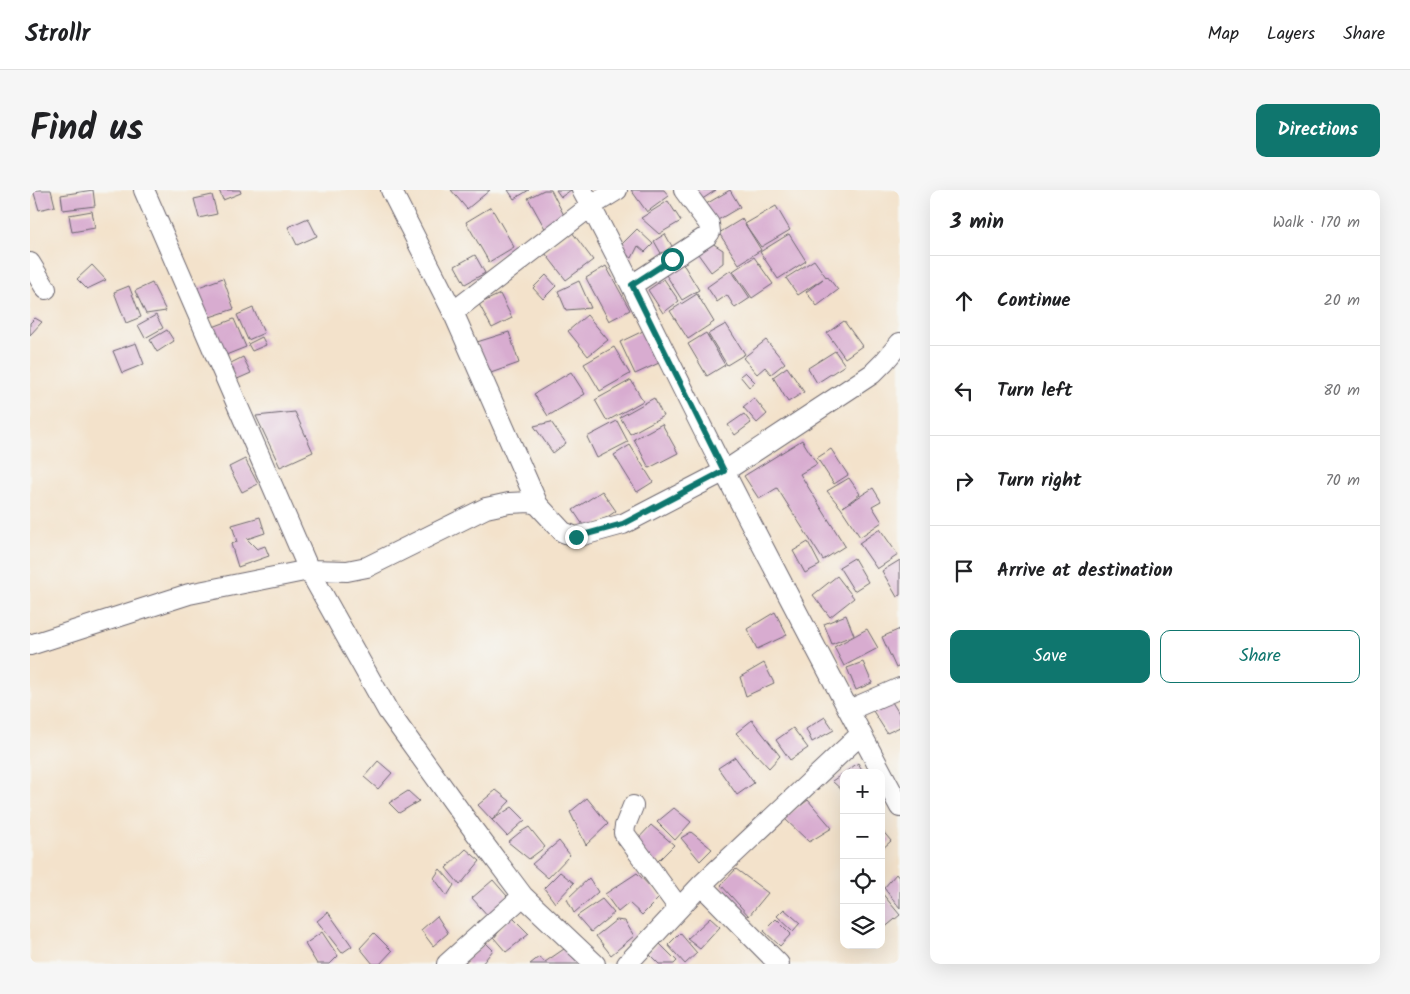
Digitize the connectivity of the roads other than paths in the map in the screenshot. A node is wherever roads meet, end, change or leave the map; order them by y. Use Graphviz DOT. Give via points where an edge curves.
graph roads {
  1 [pos="144,190"];
  2 [pos="391,190"];
  3 [pos="617,190"];
  4 [pos="684,190"];
  5 [pos="586,198"];
  6 [pos="30,263"];
  7 [pos="632,285"];
  8 [pos="46,289"];
  9 [pos="453,312"];
  10 [pos="900,344"];
  11 [pos="724,471"];
  12 [pos="538,505"];
  13 [pos="309,570"];
  14 [pos="30,645"];
  15 [pos="900,688"];
  16 [pos="849,710"];
  17 [pos="861,734"];
  18 [pos="633,806"];
  19 [pos="900,807"];
  20 [pos="701,885"];
  21 [pos="524,896"];
  22 [pos="679,908"];
  23 [pos="447,964"];
  24 [pos="595,964"];
  25 [pos="627,964"];
  26 [pos="779,964"];
  1 -- 13 [label="street"];
  2 -- 9 [label="street"];
  3 -- 5 [label="street"];
  4 -- 7 [label="street" via="709,224 710,232"];
  5 -- 7 [label="street"];
  5 -- 9 [label="street"];
  6 -- 8 [label="street"];
  7 -- 11 [label="street"];
  9 -- 12 [label="street"];
  10 -- 11 [label="street" via="872,374"];
  11 -- 12 [label="street" via="623,524 576,537 563,532"];
  11 -- 16 [label="street"];
  12 -- 13 [label="street" via="509,503 486,508 367,567 347,571"];
  13 -- 14 [label="street" via="189,594"];
  13 -- 21 [label="street" via="388,712"];
  15 -- 16 [label="street"];
  16 -- 17 [label="street"];
  17 -- 19 [label="street"];
  17 -- 20 [label="street"];
  18 -- 22 [label="street" via="624,833"];
  20 -- 22 [label="street"];
  20 -- 26 [label="street"];
  21 -- 23 [label="street"];
  21 -- 24 [label="street"];
  22 -- 25 [label="street"];
}
